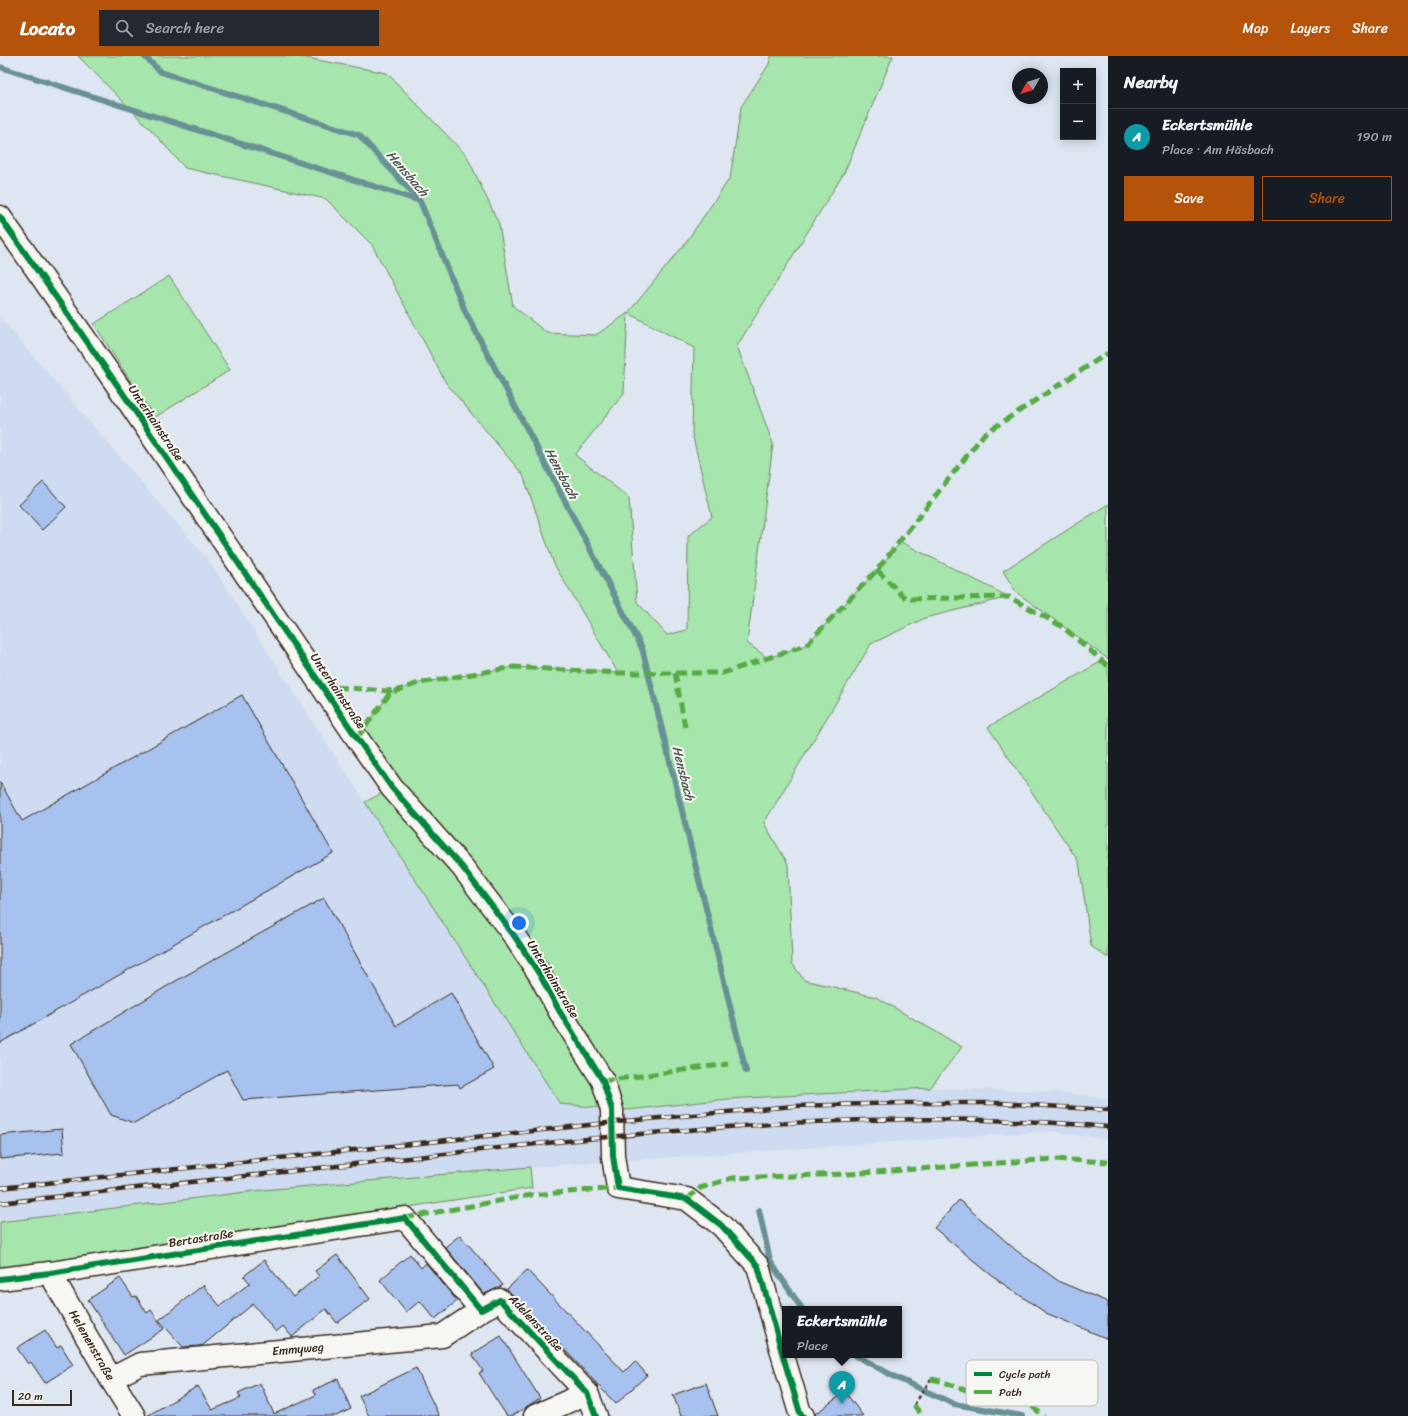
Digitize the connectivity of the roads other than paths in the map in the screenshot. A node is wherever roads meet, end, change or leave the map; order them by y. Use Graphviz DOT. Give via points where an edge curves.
graph roads {
  1 [pos="0,217"];
  2 [pos="50,1273"];
  3 [pos="0,1279"];
  4 [pos="481,1310"];
  5 [pos="782,1352"];
  6 [pos="784,1358"];
  7 [pos="111,1379"];
  8 [pos="587,1393"];
  9 [pos="134,1416"];
  10 [pos="535,1416"];
  11 [pos="596,1416"];
  12 [pos="802,1416"];
  1 -- 5 [label="street, Unterhainstraße" via="129,402 361,745 392,788 463,868 513,934 540,975 602,1081 612,1110 613,1156 618,1188 687,1199 721,1225 758,1266"];
  2 -- 3 [label="street, Bertastraße"];
  2 -- 4 [label="street, Bertastraße" via="405,1218"];
  2 -- 7 [label="street, Helenenstraße"];
  4 -- 7 [label="street, Emmyweg" via="442,1336 140,1364"];
  4 -- 8 [label="street, Adelenstraße" via="500,1300"];
  6 -- 12 [label="street, Unterhainstraße"];
  7 -- 9 [label="street, Helenenstraße"];
  8 -- 10 [label="street"];
  8 -- 11 [label="street, Adelenstraße"];
}
